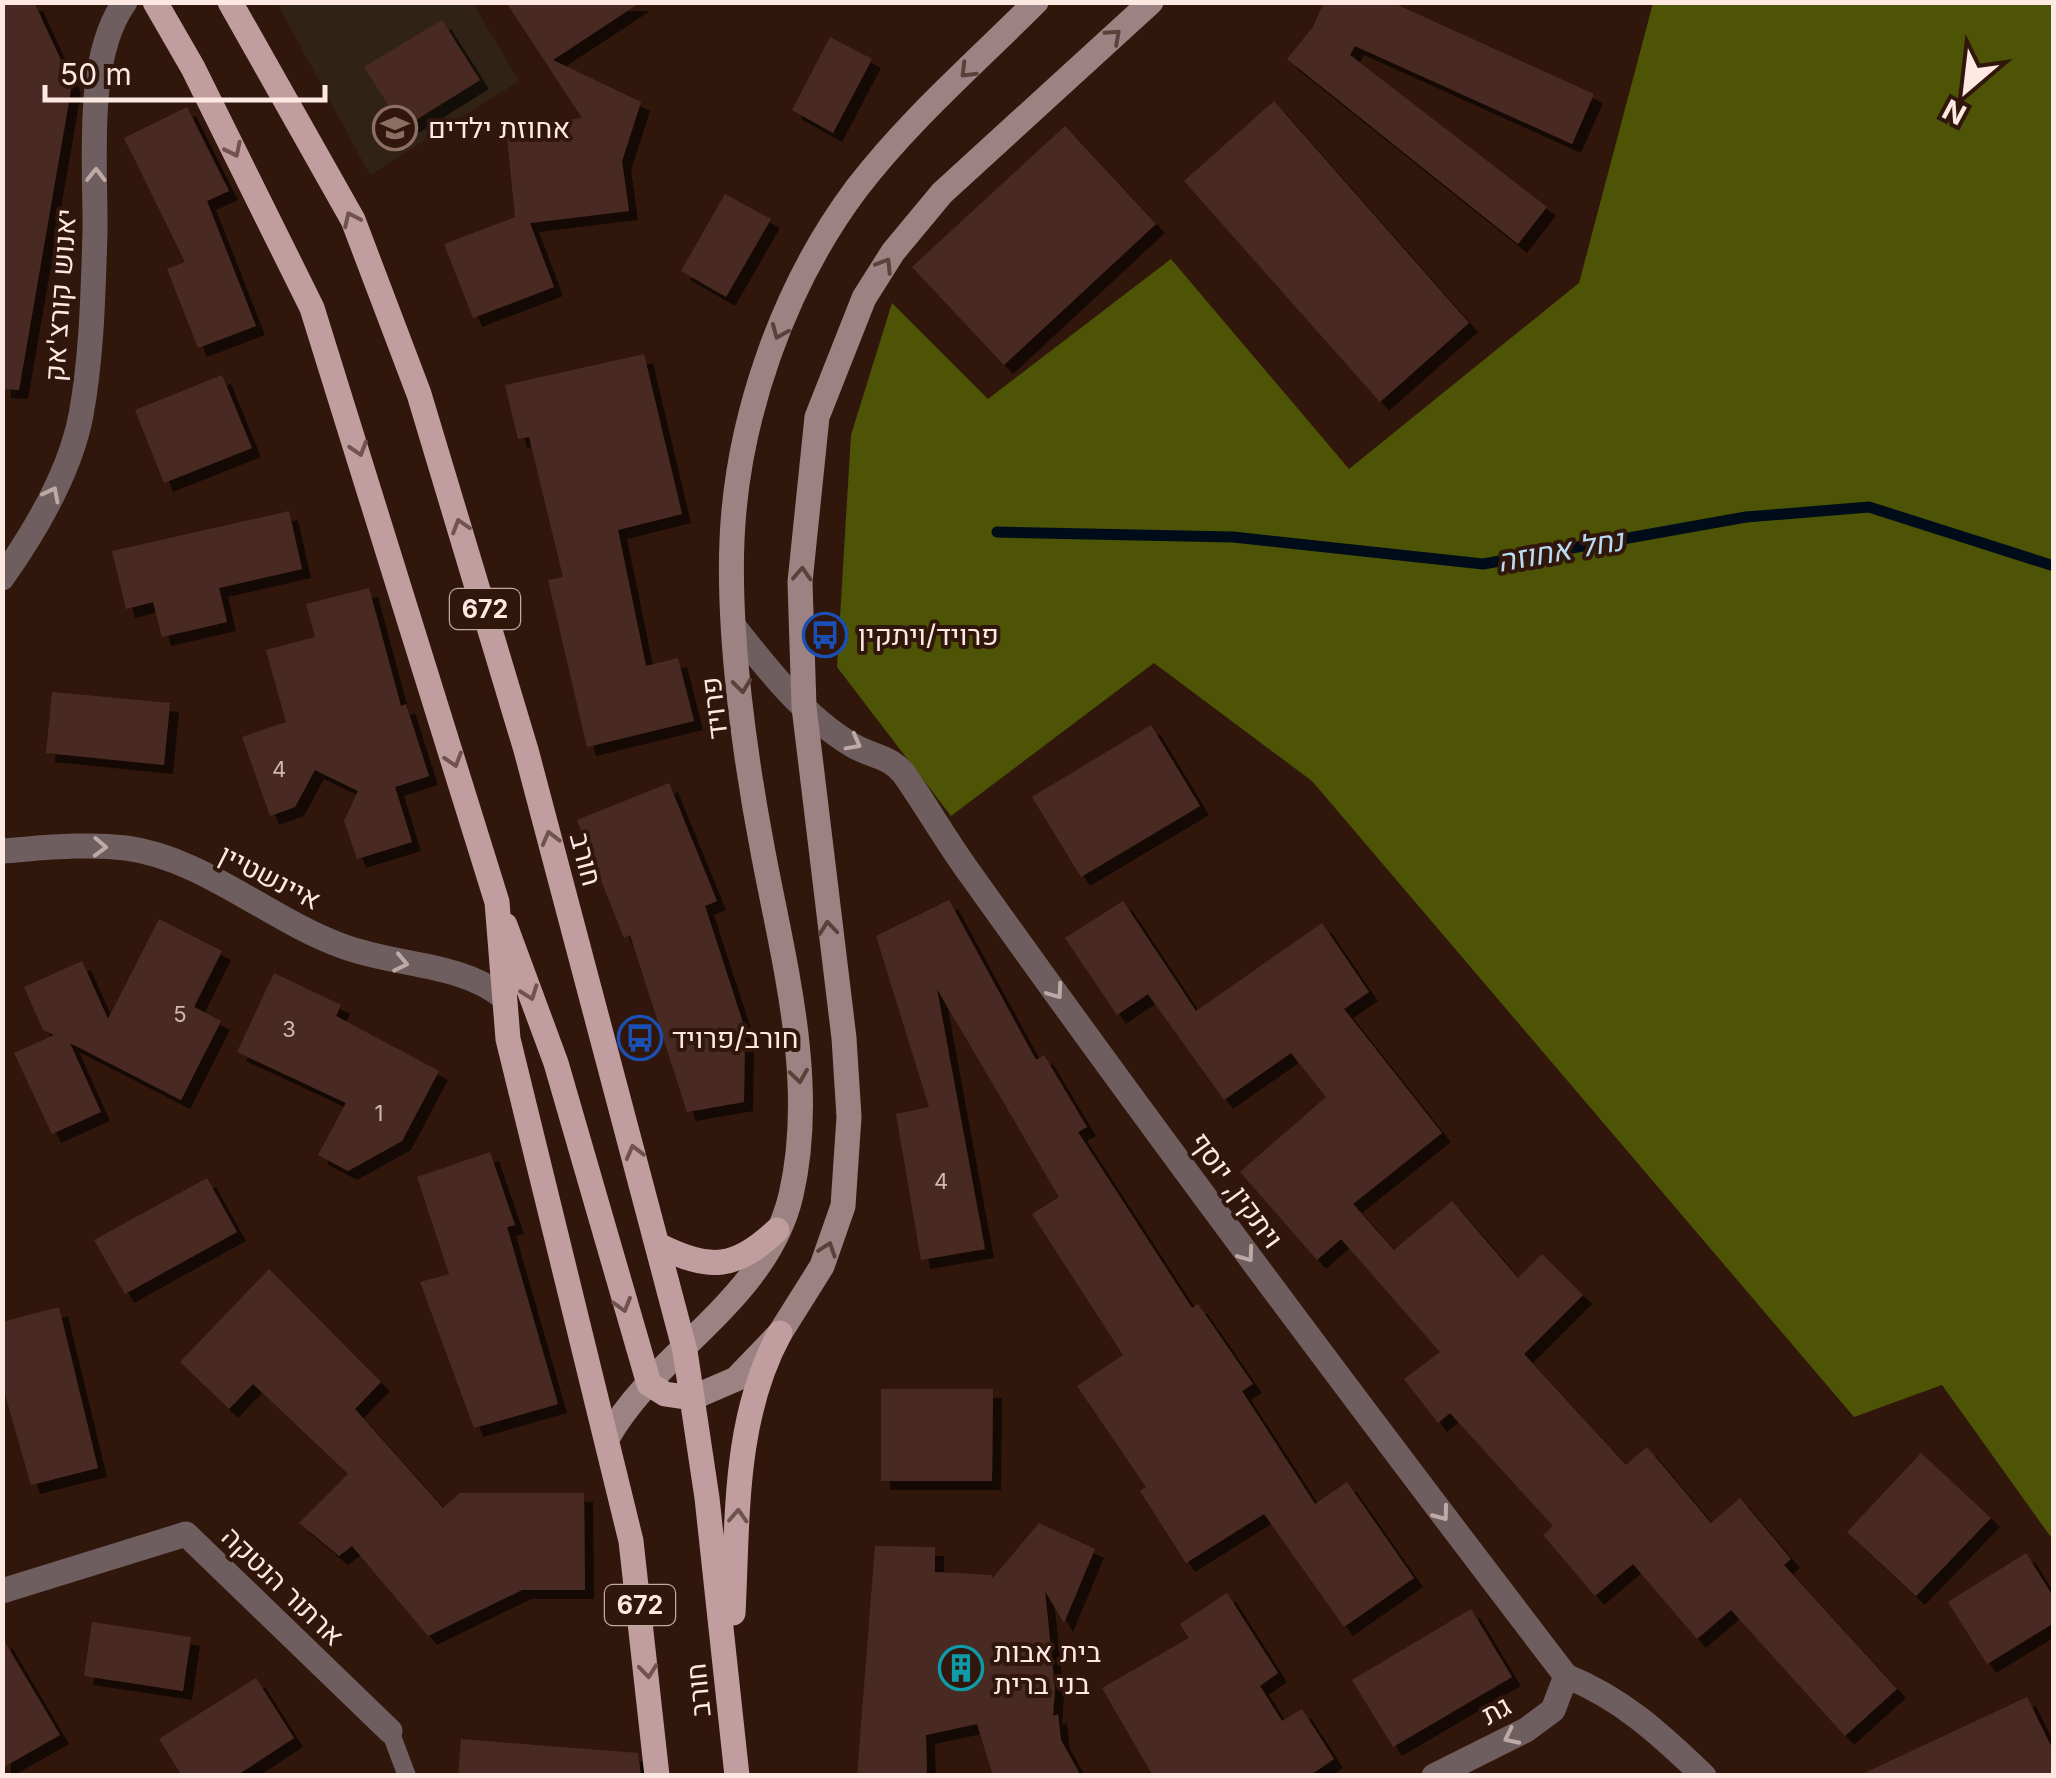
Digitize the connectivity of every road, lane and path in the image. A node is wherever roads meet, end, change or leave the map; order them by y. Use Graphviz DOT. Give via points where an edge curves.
graph roads {
  1 [pos="125,2"];
  2 [pos="155,2"];
  3 [pos="230,2"];
  4 [pos="1036,2"];
  5 [pos="1151,2"];
  6 [pos="2,578"];
  7 [pos="735,628"];
  8 [pos="804,707"];
  9 [pos="2,851"];
  10 [pos="497,902"];
  11 [pos="502,996"];
  12 [pos="778,1230"];
  13 [pos="660,1246"];
  14 [pos="780,1334"];
  15 [pos="684,1350"];
  16 [pos="649,1384"];
  17 [pos="692,1398"];
  18 [pos="608,1437"];
  19 [pos="2,1591"];
  20 [pos="1566,1676"];
  21 [pos="728,1683"];
  22 [pos="390,1730"];
  23 [pos="406,1776"];
  24 [pos="657,1776"];
  25 [pos="737,1776"];
  26 [pos="1434,1776"];
  27 [pos="1704,1776"];
  6 -- 1 [label="street, יאנוש קורצ'אק, one-way" via="59,480 80,418 94,261 98,74"];
  2 -- 10 [label="main road, חורב / 672, one-way" via="312,308"];
  13 -- 3 [label="main road, חורב / 672, one-way" via="526,750 419,394 353,220"];
  4 -- 7 [label="main road, פרויד, one-way" via="885,152 802,280 771,352 738,483"];
  8 -- 5 [label="main road, one-way" via="800,582 816,417 864,298 942,193"];
  7 -- 8 [label="street, ויתקין, יוסף"];
  7 -- 12 [label="main road, פרויד, one-way" via="757,820 802,1094 791,1196"];
  14 -- 8 [label="main road, one-way" via="822,1266 843,1206 849,1117"];
  8 -- 20 [label="street, ויתקין, יוסף, one-way" via="854,747 901,770 1297,1324"];
  9 -- 11 [label="street, איינשטיין, one-way" via="129,848 190,870 342,946 462,973"];
  10 -- 11 [label="main road, חורב / 672"];
  10 -- 16 [label="main road, one-way" via="556,1063"];
  11 -- 18 [label="main road, חורב / 672"];
  12 -- 13 [label="main road" via="732,1261 700,1262"];
  12 -- 15 [label="main road, פרויד" via="741,1287"];
  13 -- 15 [label="main road, חורב / 672"];
  14 -- 17 [label="main road" via="736,1379"];
  21 -- 14 [label="main road, one-way" via="745,1430"];
  15 -- 16 [label="main road, פרויד"];
  15 -- 17 [label="main road, חורב / 672"];
  16 -- 17 [label="main road"];
  16 -- 18 [label="main road, פרויד"];
  17 -- 21 [label="main road, חורב / 672"];
  18 -- 24 [label="main road, חורב / 672, one-way" via="632,1541"];
  19 -- 22 [label="street, ארתור הנטקה" via="186,1534"];
  20 -- 26 [label="street, גת, one-way" via="1552,1710 1526,1730"];
  20 -- 27 [label="street, ויתקין, יוסף" via="1632,1710"];
  21 -- 25 [label="main road, חורב / 672"];
  22 -- 23 [label="lane"];
}
